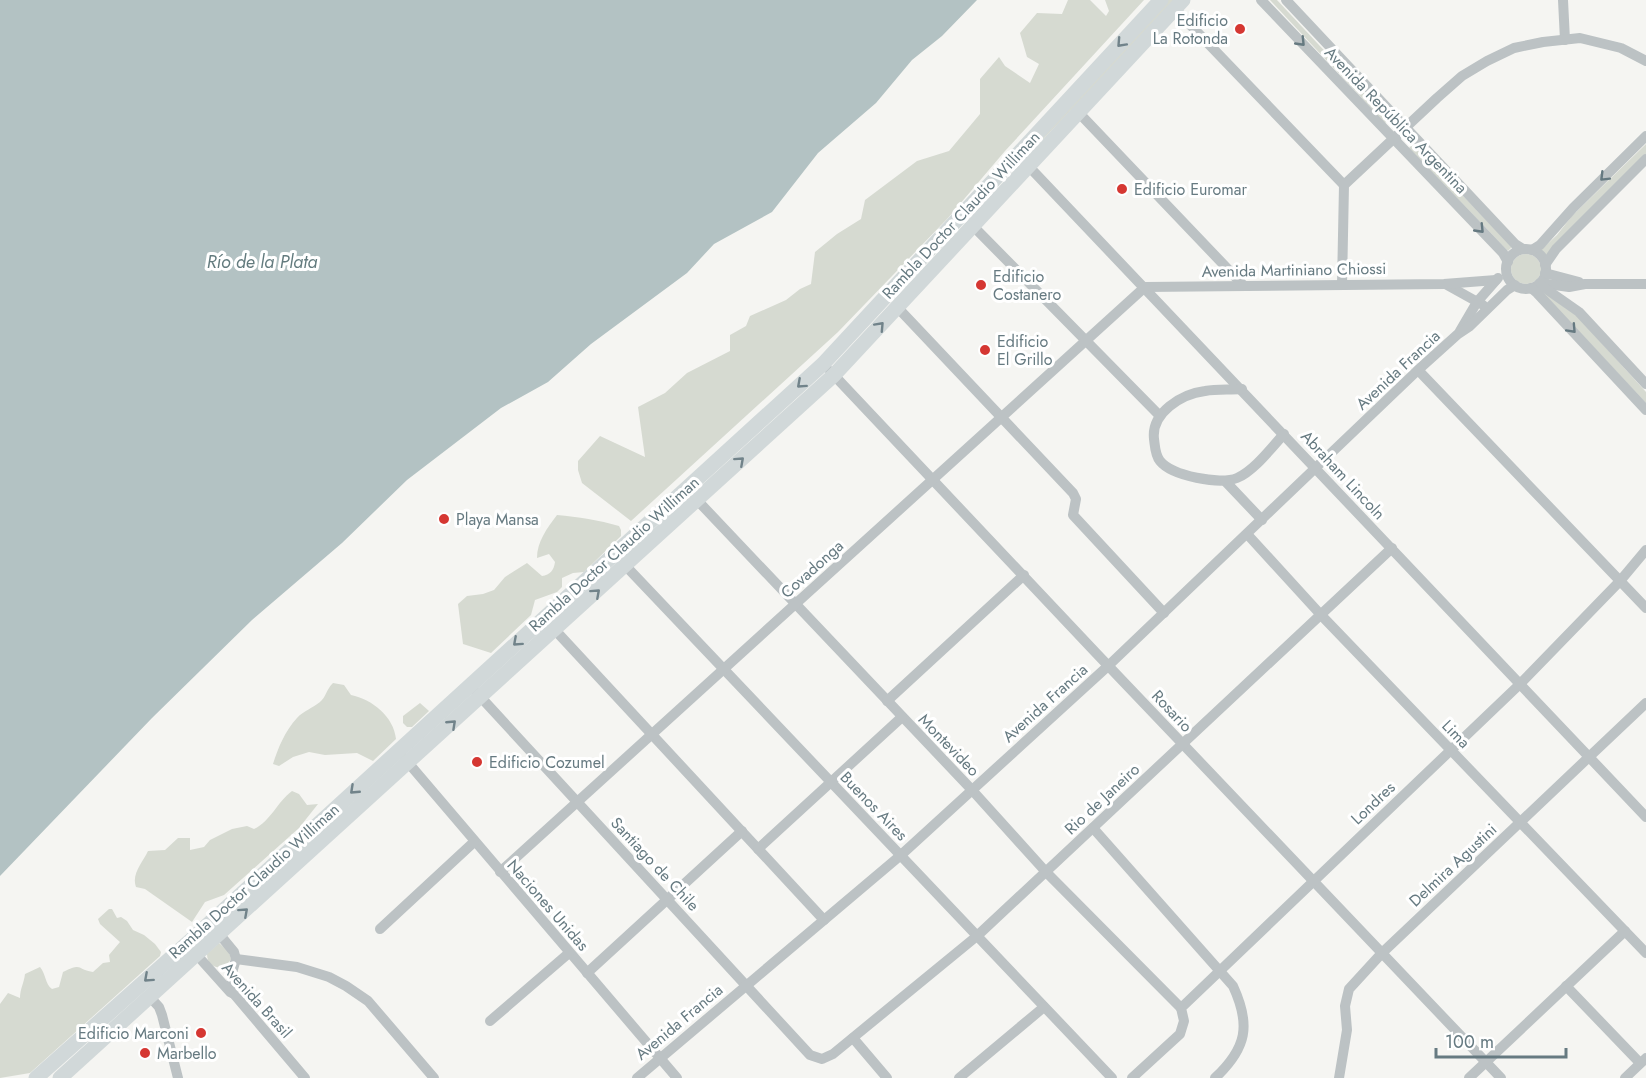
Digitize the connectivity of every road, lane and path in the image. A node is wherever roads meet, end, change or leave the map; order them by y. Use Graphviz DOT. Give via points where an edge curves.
graph roads {
  1 [pos="1161,0"];
  2 [pos="1261,0"];
  3 [pos="1286,0"];
  4 [pos="1563,0"];
  5 [pos="1179,4"];
  6 [pos="1565,40"];
  7 [pos="1646,61"];
  8 [pos="1079,113"];
  9 [pos="1406,128"];
  10 [pos="1646,136"];
  11 [pos="1394,140"];
  12 [pos="1017,154"];
  13 [pos="1646,159"];
  14 [pos="1028,165"];
  15 [pos="1344,185"];
  16 [pos="972,226"];
  17 [pos="1528,250"];
  18 [pos="1507,266"];
  19 [pos="1540,278"];
  20 [pos="1496,280"];
  21 [pos="1444,284"];
  22 [pos="1646,284"];
  23 [pos="1342,285"];
  24 [pos="1515,285"];
  25 [pos="1244,286"];
  26 [pos="1145,287"];
  27 [pos="1478,302"];
  28 [pos="1491,304"];
  29 [pos="898,308"];
  30 [pos="1458,334"];
  31 [pos="1086,341"];
  32 [pos="823,364"];
  33 [pos="1418,370"];
  34 [pos="834,375"];
  35 [pos="1646,384"];
  36 [pos="1242,389"];
  37 [pos="1646,410"];
  38 [pos="1159,415"];
  39 [pos="1002,417"];
  40 [pos="1284,434"];
  41 [pos="1316,468"];
  42 [pos="933,479"];
  43 [pos="1225,481"];
  44 [pos="697,500"];
  45 [pos="1262,520"];
  46 [pos="1247,534"];
  47 [pos="1392,548"];
  48 [pos="1646,550"];
  49 [pos="615,554"];
  50 [pos="626,566"];
  51 [pos="1024,575"];
  52 [pos="1620,581"];
  53 [pos="795,604"];
  54 [pos="1646,609"];
  55 [pos="1164,613"];
  56 [pos="1321,615"];
  57 [pos="555,630"];
  58 [pos="1108,666"];
  59 [pos="724,669"];
  60 [pos="1520,684"];
  61 [pos="470,685"];
  62 [pos="481,697"];
  63 [pos="887,701"];
  64 [pos="1646,703"];
  65 [pos="902,717"];
  66 [pos="652,734"];
  67 [pos="1183,744"];
  68 [pos="1450,750"];
  69 [pos="397,751"];
  70 [pos="1589,757"];
  71 [pos="409,764"];
  72 [pos="831,782"];
  73 [pos="972,790"];
  74 [pos="578,802"];
  75 [pos="1646,817"];
  76 [pos="1520,822"];
  77 [pos="1093,828"];
  78 [pos="742,831"];
  79 [pos="474,842"];
  80 [pos="759,849"];
  81 [pos="901,855"];
  82 [pos="500,872"];
  83 [pos="1046,872"];
  84 [pos="1313,881"];
  85 [pos="667,899"];
  86 [pos="824,920"];
  87 [pos="205,927"];
  88 [pos="380,929"];
  89 [pos="1624,931"];
  90 [pos="220,934"];
  91 [pos="977,936"];
  92 [pos="193,947"];
  93 [pos="569,953"];
  94 [pos="1382,953"];
  95 [pos="1646,953"];
  96 [pos="234,965"];
  97 [pos="1219,971"];
  98 [pos="586,973"];
  99 [pos="214,974"];
  100 [pos="746,986"];
  101 [pos="1566,986"];
  102 [pos="234,994"];
  103 [pos="149,996"];
  104 [pos="1044,1007"];
  105 [pos="1181,1008"];
  106 [pos="490,1021"];
  107 [pos="853,1038"];
  108 [pos="660,1058"];
  109 [pos="822,1059"];
  110 [pos="1643,1061"];
  111 [pos="1486,1062"];
  112 [pos="36,1078"];
  113 [pos="60,1078"];
  114 [pos="178,1078"];
  115 [pos="305,1078"];
  116 [pos="434,1078"];
  117 [pos="637,1078"];
  118 [pos="677,1078"];
  119 [pos="887,1078"];
  120 [pos="959,1078"];
  121 [pos="1112,1078"];
  122 [pos="1132,1078"];
  123 [pos="1215,1078"];
  124 [pos="1339,1078"];
  125 [pos="1468,1078"];
  126 [pos="1501,1078"];
  127 [pos="1625,1078"];
  1 -- 12 [label="main road, Rambla Doctor Claudio Williman, one-way"];
  2 -- 11 [label="street, Avenida República Argentina, one-way"];
  3 -- 9 [label="street, Avenida República Argentina"];
  4 -- 6 [label="street"];
  5 -- 8 [label="main road, Rambla Doctor Claudio Williman"];
  5 -- 15 [label="street"];
  6 -- 7 [label="street" via="1580,38 1610,45"];
  6 -- 9 [label="street" via="1514,48 1487,61 1462,76"];
  8 -- 14 [label="main road, Rambla Doctor Claudio Williman"];
  8 -- 25 [label="street"];
  9 -- 11 [label="street"];
  9 -- 17 [label="street, Avenida República Argentina" via="1515,244"];
  10 -- 17 [label="street, one-way" via="1540,245"];
  11 -- 15 [label="street"];
  11 -- 18 [label="street, Avenida República Argentina, one-way" via="1503,253"];
  12 -- 14 [label="street, Abraham Lincoln"];
  12 -- 32 [label="main road, Rambla Doctor Claudio Williman"];
  13 -- 19 [label="street" via="1556,249"];
  14 -- 16 [label="main road, Rambla Doctor Claudio Williman"];
  14 -- 26 [label="street, Abraham Lincoln"];
  15 -- 23 [label="street"];
  16 -- 29 [label="main road, Rambla Doctor Claudio Williman"];
  16 -- 31 [label="street"];
  17 -- 18 [label="street" via="1514,254"];
  17 -- 19 [label="street" via="1541,256"];
  18 -- 20 [label="street, Avenida Francia"];
  18 -- 24 [label="street" via="1509,279"];
  19 -- 22 [label="street" via="1585,284"];
  19 -- 24 [label="street" via="1523,288"];
  19 -- 35 [label="street" via="1579,312"];
  19 -- 37 [label="street, one-way" via="1537,293"];
  20 -- 21 [label="street, Avenida Martiniano Chiossi"];
  20 -- 27 [label="street, Avenida Francia"];
  21 -- 23 [label="street, Avenida Martiniano Chiossi"];
  21 -- 27 [label="street, Avenida Martiniano Chiossi"];
  23 -- 25 [label="street, Avenida Martiniano Chiossi"];
  24 -- 28 [label="street, Avenida Francia"];
  25 -- 26 [label="street, Avenida Martiniano Chiossi"];
  26 -- 31 [label="street, Covadonga"];
  26 -- 36 [label="street, Abraham Lincoln"];
  27 -- 28 [label="street, Avenida Martiniano Chiossi"];
  27 -- 30 [label="street, Avenida Francia"];
  28 -- 30 [label="street, Avenida Francia"];
  34 -- 29 [label="main road, Rambla Doctor Claudio Williman, one-way"];
  29 -- 39 [label="street"];
  30 -- 33 [label="street, Avenida Francia"];
  31 -- 38 [label="street"];
  31 -- 39 [label="street, Covadonga"];
  32 -- 34 [label="street, Rosario"];
  32 -- 49 [label="main road, Rambla Doctor Claudio Williman, one-way"];
  33 -- 41 [label="street, Avenida Francia"];
  33 -- 52 [label="street"];
  34 -- 42 [label="street, Rosario"];
  44 -- 34 [label="main road, Rambla Doctor Claudio Williman, one-way"];
  36 -- 38 [label="street" via="1203,391 1176,402"];
  36 -- 40 [label="street, Abraham Lincoln"];
  38 -- 43 [label="street" via="1153,428 1160,461 1193,477"];
  39 -- 42 [label="street, Covadonga"];
  39 -- 55 [label="street" via="1073,493 1073,515"];
  40 -- 41 [label="street, Abraham Lincoln"];
  40 -- 43 [label="street" via="1238,478"];
  41 -- 45 [label="street, Avenida Francia"];
  41 -- 47 [label="street, Abraham Lincoln"];
  42 -- 51 [label="street, Rosario"];
  42 -- 53 [label="street, Covadonga"];
  43 -- 45 [label="street"];
  44 -- 50 [label="main road, Rambla Doctor Claudio Williman"];
  44 -- 53 [label="street, Montevideo"];
  45 -- 46 [label="street, Avenida Francia"];
  46 -- 55 [label="street, Avenida Francia"];
  46 -- 56 [label="street, Lima"];
  47 -- 56 [label="street, Rio de Janeiro"];
  47 -- 60 [label="street, Abraham Lincoln"];
  48 -- 52 [label="street, Londres"];
  49 -- 50 [label="street, Buenos Aires"];
  49 -- 61 [label="main road, Rambla Doctor Claudio Williman, one-way"];
  57 -- 50 [label="main road, Rambla Doctor Claudio Williman, one-way"];
  50 -- 59 [label="street, Buenos Aires"];
  51 -- 58 [label="street, Rosario"];
  51 -- 63 [label="street"];
  52 -- 54 [label="street"];
  52 -- 60 [label="street, Londres"];
  53 -- 59 [label="street, Covadonga"];
  53 -- 63 [label="street, Montevideo"];
  55 -- 58 [label="street, Avenida Francia"];
  56 -- 67 [label="street, Rio de Janeiro"];
  56 -- 68 [label="street, Lima"];
  57 -- 62 [label="main road, Rambla Doctor Claudio Williman"];
  57 -- 66 [label="street"];
  58 -- 67 [label="street, Rosario"];
  58 -- 73 [label="street, Avenida Francia"];
  59 -- 66 [label="street, Covadonga"];
  59 -- 72 [label="street, Buenos Aires"];
  60 -- 68 [label="street, Londres"];
  60 -- 70 [label="street, Abraham Lincoln"];
  61 -- 62 [label="street, Santiago de Chile"];
  61 -- 69 [label="main road, Rambla Doctor Claudio Williman"];
  71 -- 62 [label="main road, Rambla Doctor Claudio Williman, one-way"];
  62 -- 74 [label="street, Santiago de Chile"];
  63 -- 65 [label="street, Montevideo"];
  64 -- 70 [label="street, Delmira Agustini"];
  65 -- 72 [label="street"];
  65 -- 73 [label="street, Montevideo"];
  66 -- 74 [label="street, Covadonga"];
  66 -- 78 [label="street"];
  67 -- 77 [label="street, Rio de Janeiro"];
  67 -- 84 [label="street, Rosario"];
  68 -- 76 [label="street, Lima"];
  68 -- 84 [label="street, Londres"];
  69 -- 71 [label="street, Naciones Unidas"];
  69 -- 87 [label="main road, Rambla Doctor Claudio Williman, one-way"];
  70 -- 75 [label="street, Abraham Lincoln"];
  70 -- 76 [label="street, Delmira Agustini"];
  71 -- 79 [label="street, Naciones Unidas"];
  90 -- 71 [label="main road, Rambla Doctor Claudio Williman, one-way"];
  72 -- 80 [label="street"];
  72 -- 81 [label="street, Buenos Aires"];
  73 -- 81 [label="street, Avenida Francia"];
  73 -- 83 [label="street, Montevideo"];
  74 -- 82 [label="street, Covadonga"];
  74 -- 85 [label="street, Santiago de Chile"];
  76 -- 89 [label="street, Lima"];
  76 -- 94 [label="street, Delmira Agustini"];
  77 -- 83 [label="street, Rio de Janeiro"];
  77 -- 97 [label="street"];
  78 -- 80 [label="street"];
  78 -- 85 [label="street"];
  79 -- 82 [label="street, Naciones Unidas"];
  79 -- 88 [label="street"];
  80 -- 86 [label="street"];
  81 -- 86 [label="street, Avenida Francia"];
  81 -- 91 [label="street, Buenos Aires"];
  82 -- 93 [label="street, Naciones Unidas"];
  83 -- 91 [label="street, Rio de Janeiro"];
  83 -- 105 [label="street, Montevideo"];
  84 -- 94 [label="street, Rosario"];
  84 -- 97 [label="street, Londres"];
  85 -- 98 [label="street"];
  85 -- 100 [label="street, Santiago de Chile"];
  86 -- 100 [label="street, Avenida Francia"];
  87 -- 90 [label="street"];
  87 -- 92 [label="main road, Rambla Doctor Claudio Williman"];
  89 -- 95 [label="street, Lima"];
  89 -- 101 [label="street"];
  90 -- 92 [label="main road, Rambla Doctor Claudio Williman"];
  90 -- 96 [label="street" via="234,952"];
  91 -- 104 [label="street, Buenos Aires"];
  91 -- 107 [label="street, Rio de Janeiro"];
  92 -- 99 [label="street, Avenida Brasil"];
  92 -- 103 [label="main road, Rambla Doctor Claudio Williman"];
  92 -- 112 [label="main road, Rambla Doctor Claudio Williman, one-way"];
  93 -- 98 [label="street, Naciones Unidas"];
  93 -- 106 [label="street"];
  94 -- 111 [label="street, Rosario"];
  94 -- 124 [label="street, Delmira Agustini" via="1349,989"];
  96 -- 99 [label="street"];
  96 -- 102 [label="street"];
  96 -- 116 [label="street" via="297,967 346,986 368,1001"];
  97 -- 105 [label="street, Londres"];
  97 -- 123 [label="street" via="1233,986 1242,1007 1244,1030 1236,1055"];
  98 -- 108 [label="street, Naciones Unidas"];
  99 -- 102 [label="street, Avenida Brasil"];
  100 -- 108 [label="street, Avenida Francia"];
  100 -- 109 [label="street, Santiago de Chile" via="810,1055"];
  101 -- 110 [label="street"];
  101 -- 111 [label="street"];
  102 -- 115 [label="street, Avenida Brasil"];
  103 -- 113 [label="main road, Rambla Doctor Claudio Williman"];
  103 -- 114 [label="street" via="162,1015"];
  104 -- 120 [label="street"];
  104 -- 121 [label="street, Buenos Aires"];
  105 -- 122 [label="street" via="1184,1021 1180,1034"];
  107 -- 109 [label="street, Rio de Janeiro"];
  107 -- 119 [label="street"];
  108 -- 117 [label="street, Avenida Francia"];
  108 -- 118 [label="street, Naciones Unidas"];
  110 -- 127 [label="street"];
  111 -- 125 [label="street"];
  111 -- 126 [label="street, Rosario"];
}
